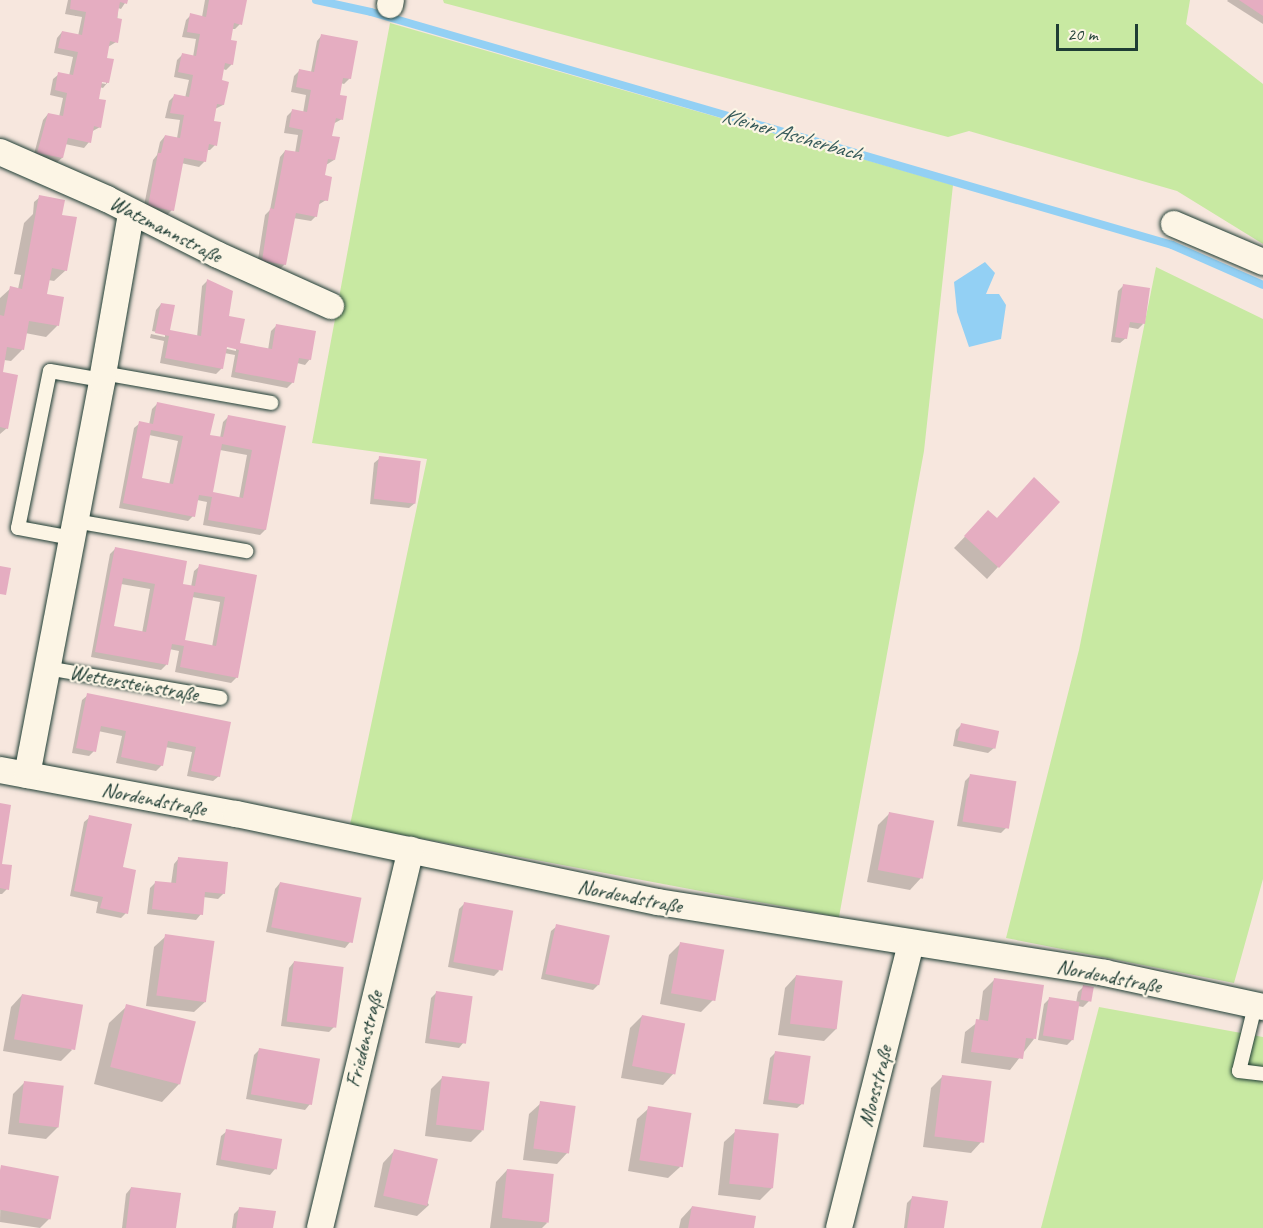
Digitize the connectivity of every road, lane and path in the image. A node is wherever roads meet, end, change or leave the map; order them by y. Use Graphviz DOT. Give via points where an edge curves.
graph roads {
  1 [pos="0,152"];
  2 [pos="131,213"];
  3 [pos="1174,224"];
  4 [pos="1263,262"];
  5 [pos="332,306"];
  6 [pos="103,376"];
  7 [pos="272,403"];
  8 [pos="74,530"];
  9 [pos="246,551"];
  10 [pos="47,668"];
  11 [pos="220,698"];
  12 [pos="0,770"];
  13 [pos="27,775"];
  14 [pos="411,850"];
  15 [pos="911,943"];
  16 [pos="1259,1006"];
  17 [pos="1263,1074"];
  18 [pos="320,1228"];
  19 [pos="839,1228"];
  1 -- 2 [label="street, Watzmannstraße"];
  2 -- 5 [label="street, Watzmannstraße"];
  2 -- 6 [label="street, Wettersteinstraße"];
  3 -- 4 [label="street"];
  6 -- 7 [label="lane"];
  6 -- 8 [label="street, Wettersteinstraße"];
  6 -- 8 [label="lane" via="50,371 18,528"];
  8 -- 9 [label="lane"];
  8 -- 10 [label="street, Wettersteinstraße"];
  10 -- 11 [label="lane, Wettersteinstraße"];
  10 -- 13 [label="street, Wettersteinstraße"];
  12 -- 13 [label="street, Nordendstraße"];
  13 -- 14 [label="street, Nordendstraße"];
  14 -- 15 [label="street, Nordendstraße" via="658,902"];
  14 -- 18 [label="street, Friedenstraße"];
  15 -- 16 [label="street, Nordendstraße" via="1105,973"];
  15 -- 19 [label="street, Moosstraße"];
  16 -- 17 [label="lane" via="1239,1071"];
}
